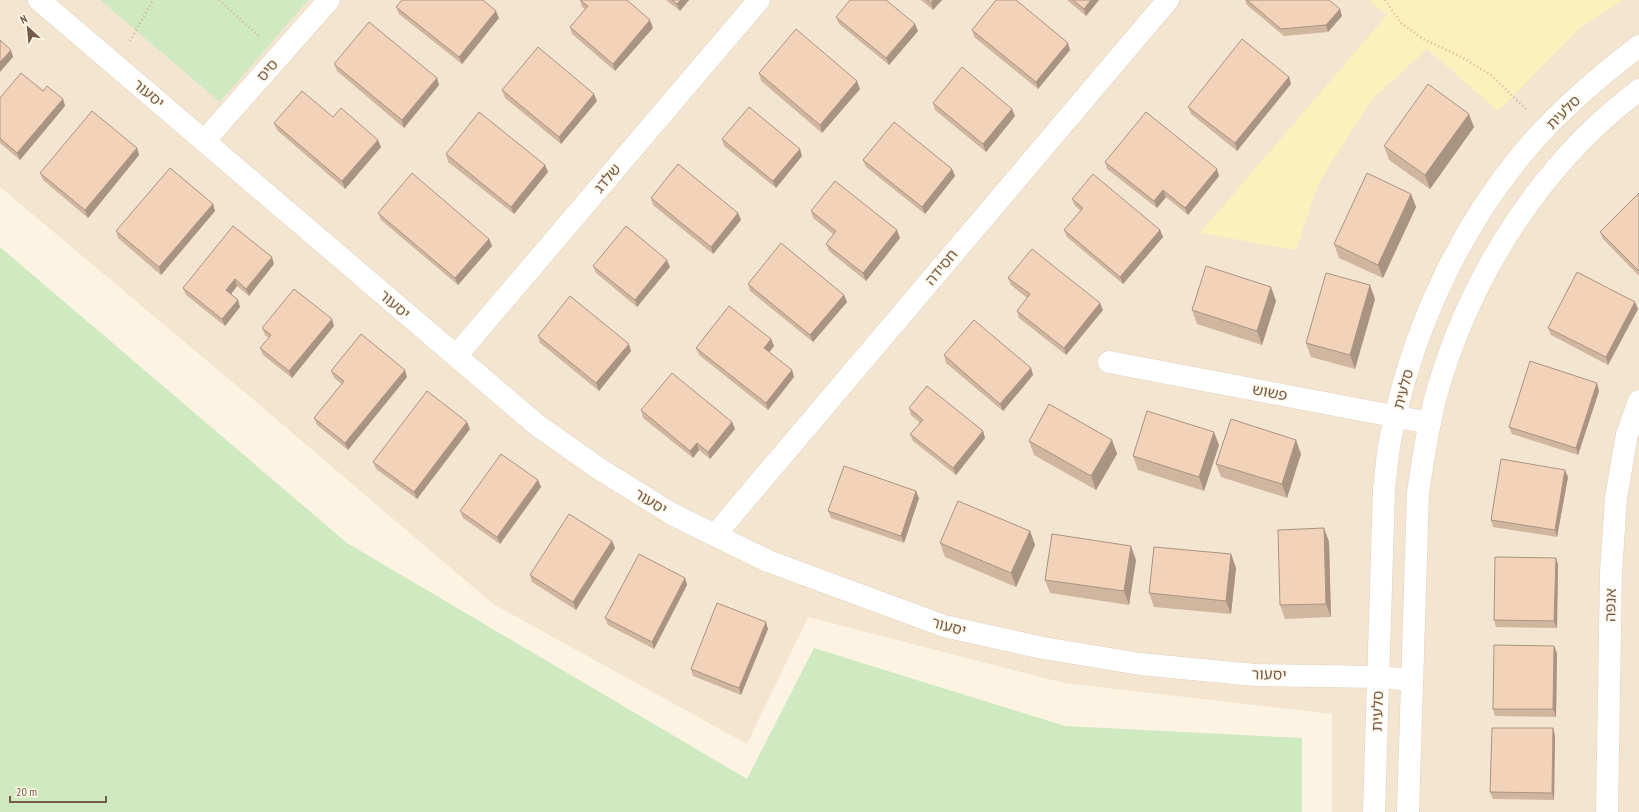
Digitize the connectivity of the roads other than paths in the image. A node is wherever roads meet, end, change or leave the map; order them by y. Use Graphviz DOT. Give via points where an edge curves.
graph roads {
  1 [pos="39,0"];
  2 [pos="329,0"];
  3 [pos="759,0"];
  4 [pos="1168,0"];
  5 [pos="1639,46"];
  6 [pos="1639,90"];
  7 [pos="204,141"];
  8 [pos="456,356"];
  9 [pos="1109,362"];
  10 [pos="1639,401"];
  11 [pos="1396,416"];
  12 [pos="1430,423"];
  13 [pos="715,535"];
  14 [pos="1378,677"];
  15 [pos="1412,680"];
  16 [pos="1374,812"];
  17 [pos="1408,812"];
  18 [pos="1607,812"];
  1 -- 7 [label="street, יסעור"];
  2 -- 7 [label="street, סיס"];
  3 -- 8 [label="street, שלדג"];
  4 -- 13 [label="street, חסידה"];
  5 -- 11 [label="street, סלעית" via="1602,74 1562,111 1524,153 1486,202 1454,257 1426,319 1404,383"];
  6 -- 12 [label="street" via="1586,136 1550,175 1515,221 1484,272 1458,332 1437,392"];
  7 -- 8 [label="street, יסעור"];
  8 -- 13 [label="street, יסעור" via="537,425 598,468 672,514"];
  9 -- 11 [label="street, פשוש"];
  10 -- 18 [label="street, אנפה" via="1627,434 1616,498 1612,558"];
  11 -- 12 [label="street, פשוש"];
  11 -- 14 [label="street, סלעית" via="1384,490"];
  12 -- 15 [label="street" via="1418,493"];
  13 -- 14 [label="street, יסעור" via="768,561 944,626 1043,648 1140,664 1255,675"];
  14 -- 15 [label="street, יסעור"];
  14 -- 16 [label="street, סלעית"];
  15 -- 17 [label="street"];
}
